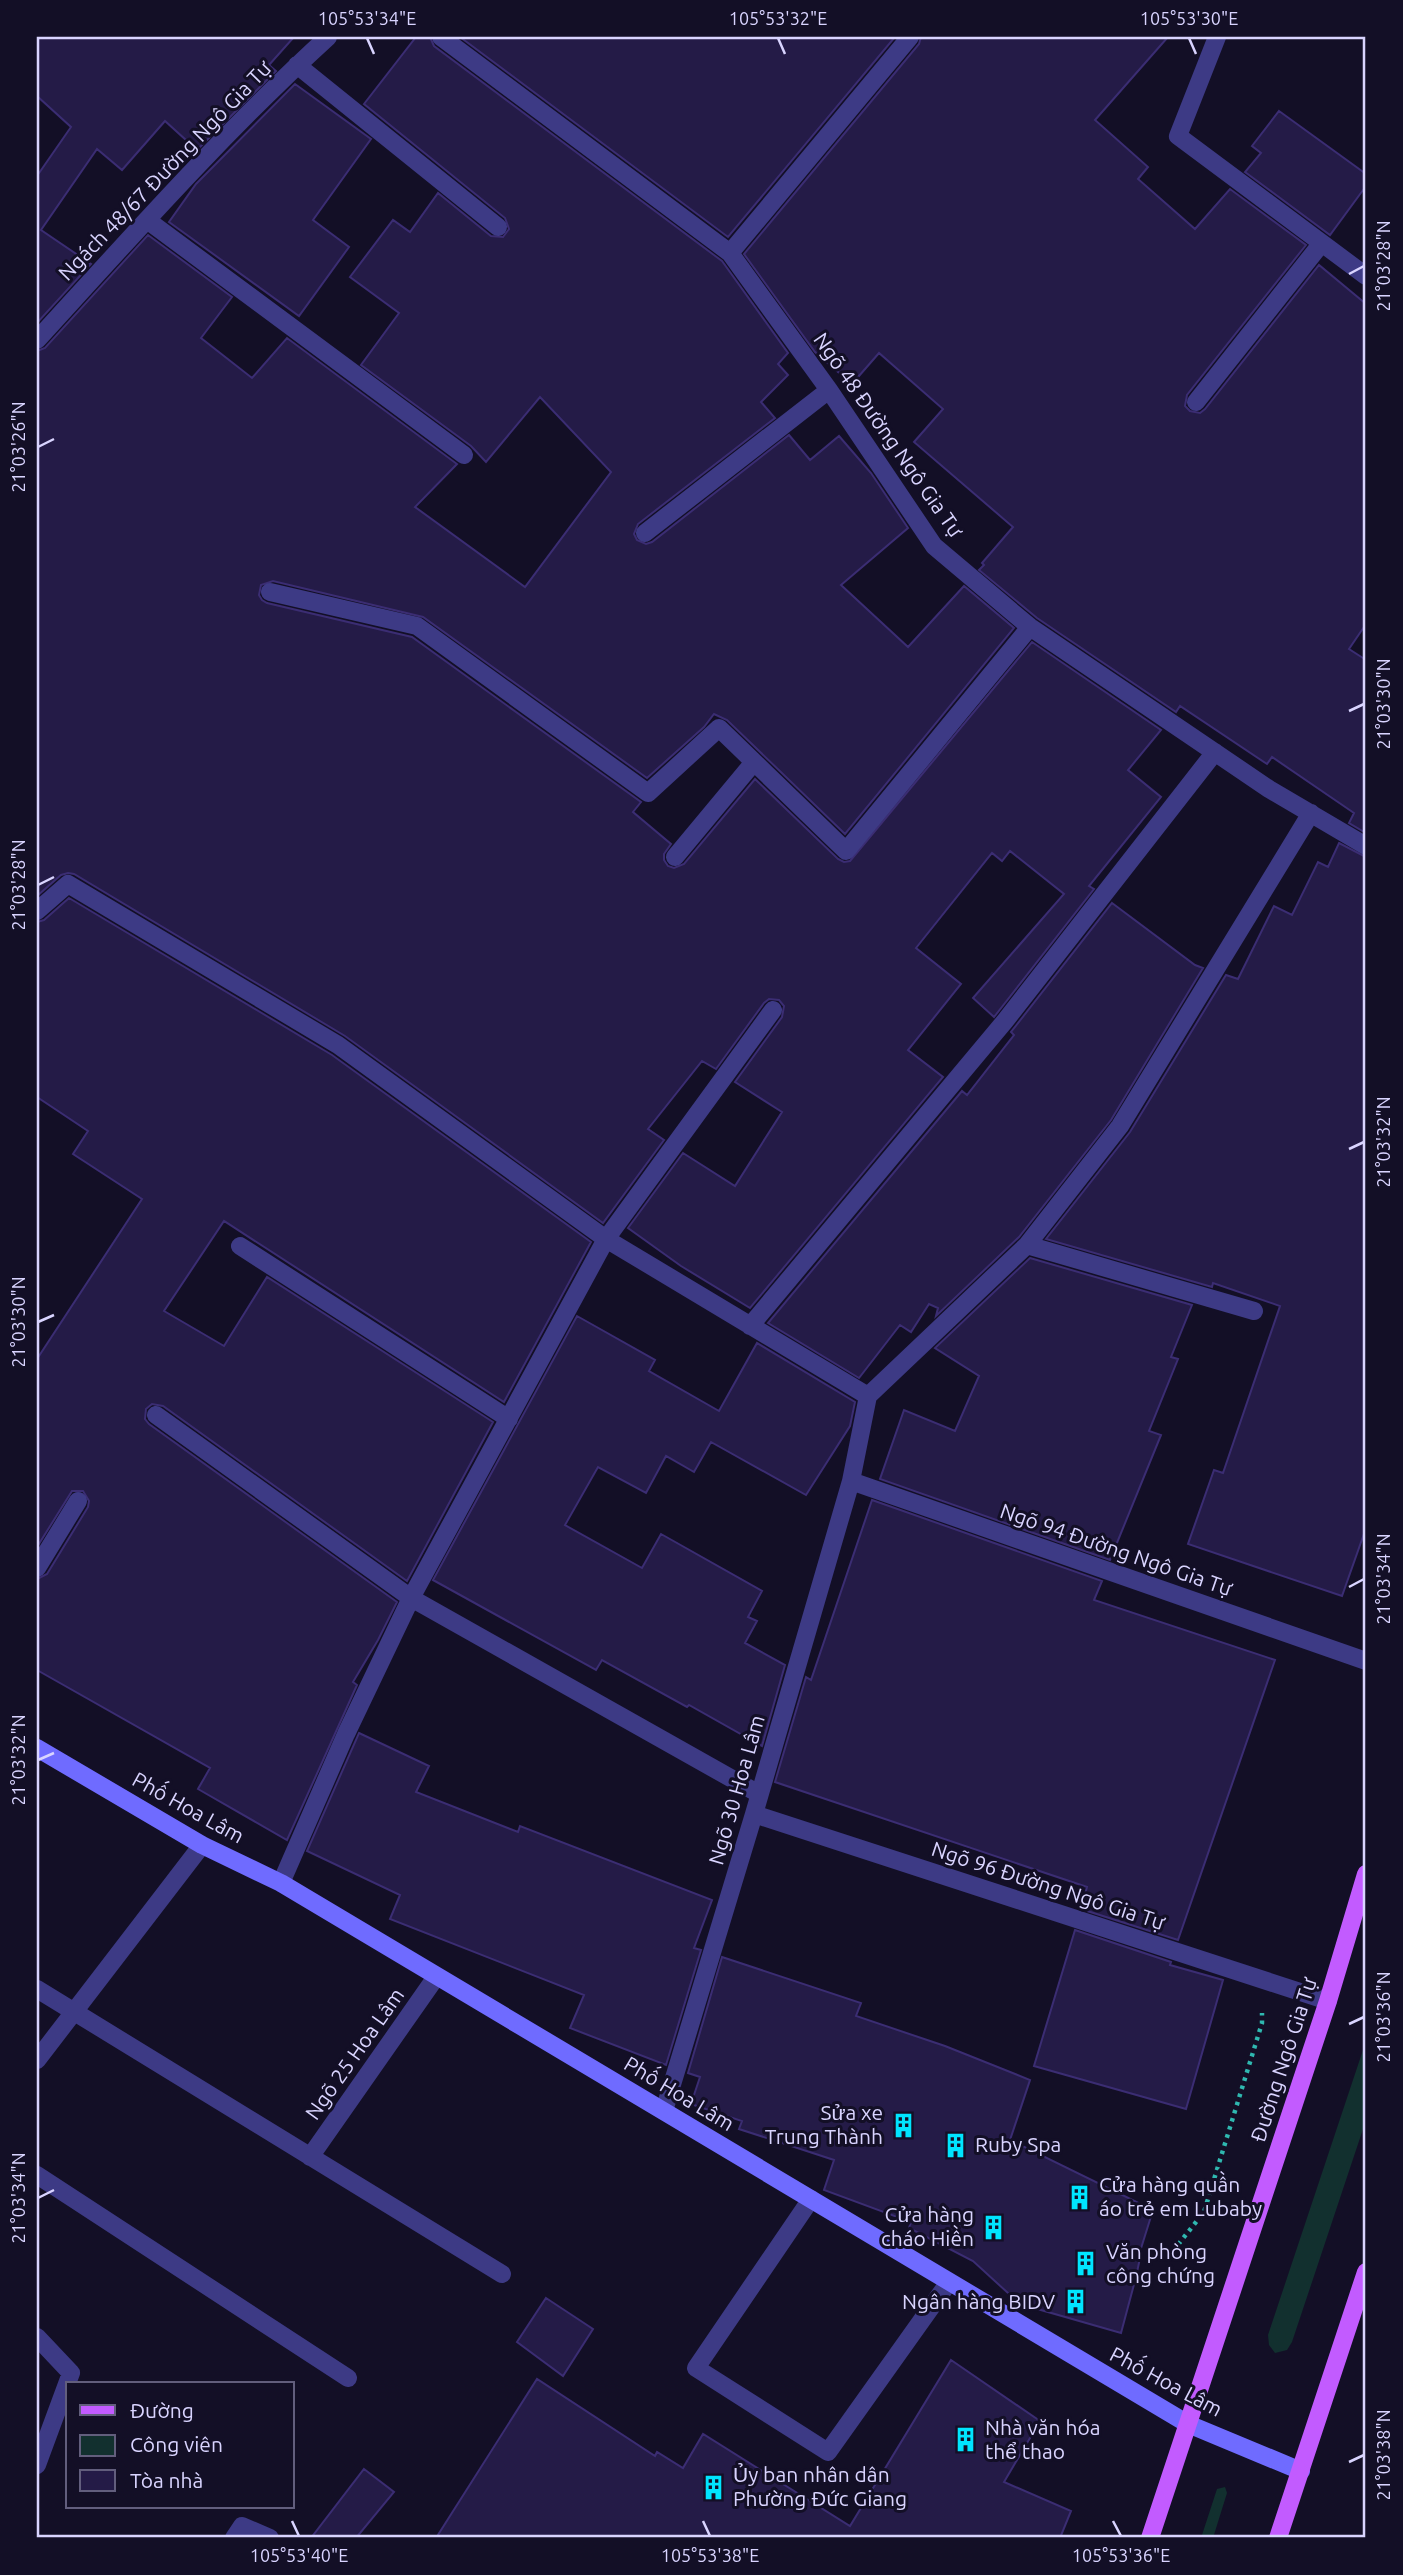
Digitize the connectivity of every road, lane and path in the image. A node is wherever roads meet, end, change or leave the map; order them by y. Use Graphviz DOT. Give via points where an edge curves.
graph roads {
  1 [pos="328,37"];
  2 [pos="441,37"];
  3 [pos="910,37"];
  4 [pos="1217,37"];
  5 [pos="297,65"];
  6 [pos="147,220"];
  7 [pos="499,228"];
  8 [pos="1321,244"];
  9 [pos="730,253"];
  10 [pos="1366,276"];
  11 [pos="37,340"];
  12 [pos="829,390"];
  13 [pos="1196,401"];
  14 [pos="464,455"];
  15 [pos="645,533"];
  16 [pos="270,592"];
  17 [pos="1030,627"];
  18 [pos="1215,752"];
  19 [pos="754,762"];
  20 [pos="1311,813"];
  21 [pos="1366,846"];
  22 [pos="675,857"];
  23 [pos="37,911"];
  24 [pos="773,1010"];
  25 [pos="606,1239"];
  26 [pos="1027,1245"];
  27 [pos="240,1246"];
  28 [pos="1254,1311"];
  29 [pos="750,1326"];
  30 [pos="867,1396"];
  31 [pos="156,1415"];
  32 [pos="509,1419"];
  33 [pos="851,1481"];
  34 [pos="78,1500"];
  35 [pos="37,1568"];
  36 [pos="411,1598"];
  37 [pos="1366,1661"];
  38 [pos="37,1748"];
  39 [pos="759,1794"];
  40 [pos="754,1814"];
  41 [pos="202,1845"];
  42 [pos="1366,1874"];
  43 [pos="281,1883"];
  44 [pos="436,1977"];
  45 [pos="37,1989"];
  46 [pos="1328,2001"];
  47 [pos="74,2011"];
  48 [pos="1262,2011"];
  49 [pos="37,2060"];
  50 [pos="664,2111"];
  51 [pos="310,2157"];
  52 [pos="37,2175"];
  53 [pos="811,2199"];
  54 [pos="1173,2251"];
  55 [pos="1366,2272"];
  56 [pos="502,2274"];
  57 [pos="949,2282"];
  58 [pos="37,2337"];
  59 [pos="348,2378"];
  60 [pos="68,2382"];
  61 [pos="66,2387"];
  62 [pos="1188,2424"];
  63 [pos="37,2465"];
  64 [pos="1301,2470"];
  65 [pos="234,2538"];
  66 [pos="270,2538"];
  67 [pos="1150,2538"];
  68 [pos="1278,2538"];
  1 -- 5 [label="street, Ngách 48/67 Đường Ngô Gia Tự"];
  2 -- 9 [label="street, Ngõ 48 Đường Ngô Gia Tự"];
  3 -- 9 [label="street"];
  4 -- 8 [label="street" via="1178,136"];
  5 -- 6 [label="street, Ngách 48/67 Đường Ngô Gia Tự"];
  5 -- 7 [label="street"];
  6 -- 11 [label="street, Ngách 48/67 Đường Ngô Gia Tự"];
  6 -- 14 [label="street"];
  8 -- 10 [label="street"];
  8 -- 13 [label="street"];
  9 -- 12 [label="street, Ngõ 48 Đường Ngô Gia Tự"];
  12 -- 15 [label="street"];
  12 -- 17 [label="street, Ngõ 48 Đường Ngô Gia Tự" via="934,546"];
  16 -- 19 [label="street" via="417,626 648,793 719,728"];
  17 -- 18 [label="street, Ngõ 48 Đường Ngô Gia Tự"];
  17 -- 19 [label="street" via="846,851"];
  18 -- 20 [label="street, Ngõ 48 Đường Ngô Gia Tự"];
  18 -- 29 [label="street" via="1005,1021"];
  19 -- 22 [label="street"];
  20 -- 21 [label="street, Ngõ 48 Đường Ngô Gia Tự"];
  20 -- 26 [label="street" via="1120,1126"];
  23 -- 25 [label="street" via="68,884 338,1045"];
  24 -- 25 [label="street"];
  25 -- 29 [label="street"];
  25 -- 32 [label="street"];
  26 -- 28 [label="street"];
  26 -- 30 [label="street"];
  27 -- 32 [label="street"];
  29 -- 30 [label="street"];
  30 -- 33 [label="street, Ngõ 30 Hoa Lâm"];
  31 -- 36 [label="street"];
  32 -- 36 [label="street"];
  33 -- 37 [label="street, Ngõ 94 Đường Ngô Gia Tự"];
  33 -- 39 [label="street, Ngõ 30 Hoa Lâm"];
  34 -- 35 [label="street"];
  36 -- 39 [label="street"];
  36 -- 43 [label="street"];
  38 -- 41 [label="street, Phố Hoa Lâm"];
  39 -- 40 [label="street, Ngõ 30 Hoa Lâm"];
  40 -- 46 [label="street, Ngõ 96 Đường Ngô Gia Tự"];
  40 -- 50 [label="street, Ngõ 30 Hoa Lâm"];
  41 -- 43 [label="street, Phố Hoa Lâm"];
  41 -- 47 [label="street"];
  42 -- 46 [label="main road, Đường Ngô Gia Tự"];
  43 -- 44 [label="street, Phố Hoa Lâm"];
  44 -- 50 [label="street, Phố Hoa Lâm"];
  44 -- 51 [label="street, Ngõ 25 Hoa Lâm"];
  45 -- 47 [label="street"];
  46 -- 62 [label="main road, Đường Ngô Gia Tự"];
  47 -- 49 [label="street"];
  47 -- 51 [label="street"];
  48 -- 54 [label="path" via="1204,2212"];
  50 -- 53 [label="street, Phố Hoa Lâm"];
  51 -- 56 [label="street"];
  52 -- 59 [label="street"];
  53 -- 57 [label="street, Phố Hoa Lâm"];
  53 -- 57 [label="street" via="696,2368 828,2452"];
  55 -- 64 [label="main road"];
  57 -- 62 [label="street, Phố Hoa Lâm"];
  58 -- 60 [label="street" via="71,2373"];
  61 -- 63 [label="street"];
  62 -- 64 [label="street, Phố Hoa Lâm"];
  62 -- 67 [label="main road, Đường Ngô Gia Tự"];
  64 -- 68 [label="main road"];
  65 -- 66 [label="street" via="242,2526"];
}
